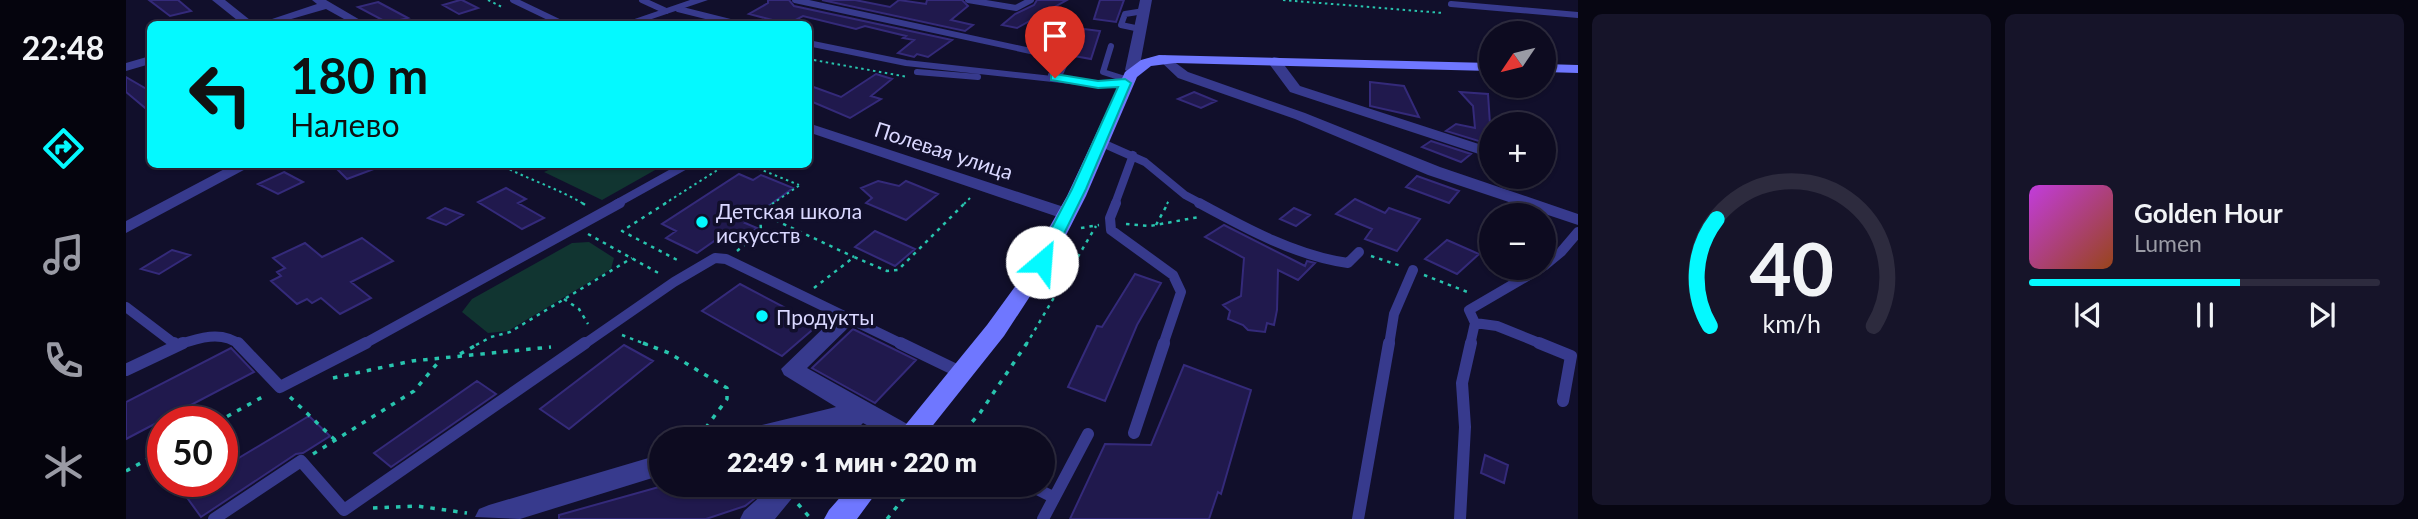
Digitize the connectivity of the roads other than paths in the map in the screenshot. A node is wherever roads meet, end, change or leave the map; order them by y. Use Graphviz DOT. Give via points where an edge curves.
graph roads {
  1 [pos="218,0"];
  2 [pos="513,0"];
  3 [pos="642,0"];
  4 [pos="702,0"];
  5 [pos="794,0"];
  6 [pos="968,0"];
  7 [pos="1031,0"];
  8 [pos="323,3"];
  9 [pos="1451,4"];
  10 [pos="1145,6"];
  11 [pos="672,10"];
  12 [pos="1578,15"];
  13 [pos="245,21"];
  14 [pos="271,21"];
  15 [pos="356,21"];
  16 [pos="557,21"];
  17 [pos="636,21"];
  18 [pos="724,21"];
  19 [pos="1063,23"];
  20 [pos="1140,29"];
  21 [pos="812,44"];
  22 [pos="1111,46"];
  23 [pos="1136,46"];
  24 [pos="1170,59"];
  25 [pos="147,61"];
  26 [pos="1274,61"];
  27 [pos="1065,63"];
  28 [pos="126,67"];
  29 [pos="1479,67"];
  30 [pos="1556,68"];
  31 [pos="1578,69"];
  32 [pos="917,72"];
  33 [pos="1040,76"];
  34 [pos="1126,77"];
  35 [pos="1076,82"];
  36 [pos="812,128"];
  37 [pos="1100,142"];
  38 [pos="1479,149"];
  39 [pos="1133,155"];
  40 [pos="239,168"];
  41 [pos="681,168"];
  42 [pos="1066,214"];
  43 [pos="1578,220"];
  44 [pos="126,228"];
  45 [pos="1578,232"];
  46 [pos="1359,252"];
  47 [pos="1556,256"];
  48 [pos="1413,270"];
  49 [pos="1520,280"];
  50 [pos="126,307"];
  51 [pos="846,318"];
  52 [pos="1475,324"];
  53 [pos="176,345"];
  54 [pos="126,370"];
  55 [pos="960,372"];
  56 [pos="1563,401"];
  57 [pos="860,410"];
  58 [pos="793,427"];
  59 [pos="844,427"];
  60 [pos="890,427"];
  61 [pos="918,427"];
  62 [pos="1134,433"];
  63 [pos="1088,435"];
  64 [pos="649,468"];
  65 [pos="1055,493"];
  66 [pos="778,497"];
  67 [pos="858,497"];
  68 [pos="1053,497"];
  69 [pos="489,517"];
  70 [pos="214,519"];
  71 [pos="754,519"];
  72 [pos="839,519"];
  73 [pos="1043,519"];
  74 [pos="1358,519"];
  75 [pos="1460,519"];
  1 -- 13 [label="street"];
  2 -- 16 [label="lane"];
  3 -- 11 [label="lane"];
  4 -- 11 [label="street"];
  5 -- 27 [label="lane" via="1049,55"];
  6 -- 7 [label="lane" via="1016,8"];
  8 -- 14 [label="street"];
  8 -- 15 [label="street"];
  9 -- 12 [label="lane"];
  10 -- 20 [label="street"];
  10 -- 20 [label="lane" via="1125,14 1121,25"];
  11 -- 17 [label="street"];
  11 -- 18 [label="lane"];
  19 -- 27 [label="lane" via="1077,27"];
  20 -- 23 [label="street"];
  21 -- 33 [label="lane" via="906,63"];
  22 -- 34 [label="lane" via="1103,72"];
  23 -- 24 [label="street"];
  23 -- 34 [label="street"];
  24 -- 26 [label="main road"];
  24 -- 34 [label="main road" via="1142,63"];
  24 -- 43 [label="street" via="1183,75 1300,116 1434,171"];
  25 -- 28 [label="street"];
  26 -- 29 [label="main road"];
  26 -- 38 [label="street" via="1296,89"];
  27 -- 33 [label="lane" via="1061,72"];
  30 -- 31 [label="main road"];
  32 -- 35 [label="lane"];
  33 -- 35 [label="lane"];
  34 -- 35 [label="lane" via="1098,84"];
  34 -- 37 [label="main road"];
  36 -- 42 [label="street, Полевая улица"];
  37 -- 39 [label="lane"];
  37 -- 42 [label="main road"];
  39 -- 46 [label="lane" via="1185,195 1294,249 1348,263"];
  39 -- 62 [label="lane" via="1110,218 1111,230 1173,275 1181,292"];
  40 -- 44 [label="street"];
  41 -- 53 [label="lane" via="419,316 280,387 233,339 210,337"];
  42 -- 55 [label="main road" via="1042,262"];
  45 -- 47 [label="lane"];
  48 -- 74 [label="lane" via="1392,326"];
  49 -- 52 [label="lane" via="1469,310"];
  50 -- 53 [label="lane"];
  51 -- 55 [label="lane"];
  51 -- 57 [label="street" via="792,369"];
  51 -- 70 [label="lane" via="726,259 715,258 693,268 344,510 301,461"];
  52 -- 56 [label="lane" via="1497,326 1571,356"];
  52 -- 75 [label="lane" via="1462,383 1465,427"];
  53 -- 54 [label="lane"];
  55 -- 61 [label="main road"];
  57 -- 58 [label="street"];
  57 -- 59 [label="street"];
  57 -- 60 [label="street"];
  63 -- 65 [label="lane"];
  64 -- 69 [label="street"];
  66 -- 71 [label="street"];
  67 -- 72 [label="main road"];
  68 -- 73 [label="lane"];
}
